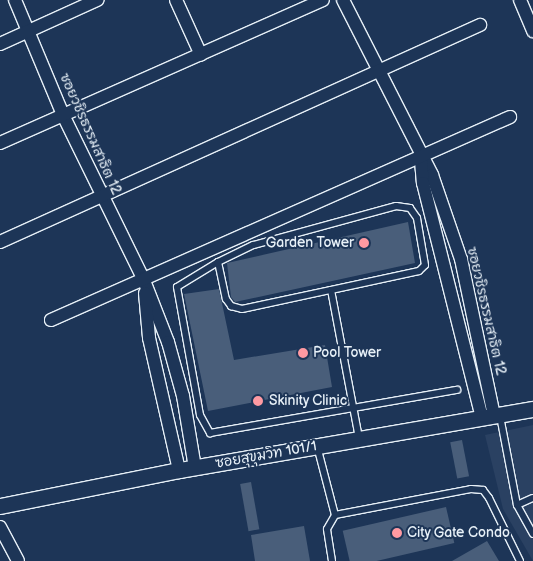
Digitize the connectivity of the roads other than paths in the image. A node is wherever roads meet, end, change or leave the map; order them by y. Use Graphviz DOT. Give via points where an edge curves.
graph roads {
  1 [pos="15,0"];
  2 [pos="97,0"];
  3 [pos="176,0"];
  4 [pos="323,0"];
  5 [pos="343,0"];
  6 [pos="520,0"];
  7 [pos="480,25"];
  8 [pos="29,30"];
  9 [pos="533,31"];
  10 [pos="0,44"];
  11 [pos="201,55"];
  12 [pos="377,73"];
  13 [pos="63,115"];
  14 [pos="510,117"];
  15 [pos="0,143"];
  16 [pos="420,158"];
  17 [pos="101,197"];
  18 [pos="0,242"];
  19 [pos="218,262"];
  20 [pos="143,278"];
  21 [pos="331,290"];
  22 [pos="51,320"];
  23 [pos="458,390"];
  24 [pos="354,409"];
  25 [pos="533,409"];
  26 [pos="492,417"];
  27 [pos="359,439"];
  28 [pos="317,446"];
  29 [pos="195,468"];
  30 [pos="179,470"];
  31 [pos="533,498"];
  32 [pos="517,505"];
  33 [pos="0,506"];
  34 [pos="335,515"];
  35 [pos="0,527"];
  36 [pos="533,534"];
  37 [pos="18,561"];
  38 [pos="332,561"];
  39 [pos="520,561"];
  1 -- 8 [label="street, ซอยวชิรธรรมสาธิต 12"];
  2 -- 8 [label="street"];
  3 -- 11 [label="street"];
  4 -- 11 [label="street"];
  5 -- 12 [label="street, ซอยวชิรธรรมสาธิต 12"];
  6 -- 9 [label="street"];
  7 -- 12 [label="street"];
  8 -- 10 [label="street"];
  8 -- 13 [label="street, ซอยวชิรธรรมสาธิต 12"];
  11 -- 13 [label="street"];
  12 -- 16 [label="street, ซอยวชิรธรรมสาธิต 12"];
  12 -- 17 [label="street"];
  13 -- 15 [label="street"];
  13 -- 17 [label="street, ซอยวชิรธรรมสาธิต 12"];
  14 -- 16 [label="street"];
  16 -- 20 [label="street"];
  16 -- 26 [label="street, ซอยวชิรธรรมสาธิต 12" via="423,183"];
  16 -- 26 [label="street, ซอยวชิรธรรมสาธิต 12" via="432,175 462,259"];
  17 -- 18 [label="street"];
  17 -- 20 [label="street, ซอยวชิรธรรมสาธิต 12"];
  19 -- 21 [label="lane" via="226,299 231,306 242,309"];
  19 -- 21 [label="lane" via="253,245 396,206 410,208 417,218 425,265 419,271"];
  19 -- 24 [label="lane" via="177,287 200,416 210,433"];
  20 -- 22 [label="street"];
  20 -- 29 [label="street, ซอยวชิรธรรมสาธิต 12" via="171,351"];
  20 -- 30 [label="street, ซอยวชิรธรรมสาธิต 12" via="149,338"];
  21 -- 24 [label="lane"];
  23 -- 24 [label="lane"];
  24 -- 27 [label="lane"];
  25 -- 26 [label="street, ซอยสุขุมวิท 101/1"];
  26 -- 27 [label="street, ซอยสุขุมวิท 101/1"];
  26 -- 32 [label="lane"];
  27 -- 28 [label="street, ซอยสุขุมวิท 101/1"];
  28 -- 29 [label="street, ซอยสุขุมวิท 101/1"];
  28 -- 34 [label="lane"];
  29 -- 30 [label="street, ซอยสุขุมวิท 101/1"];
  30 -- 33 [label="street, ซอยสุขุมวิท 101/1"];
  31 -- 32 [label="lane"];
  32 -- 36 [label="lane"];
  34 -- 38 [label="lane" via="327,528"];
  34 -- 39 [label="lane" via="471,489 484,490"];
  35 -- 37 [label="street"];
}
